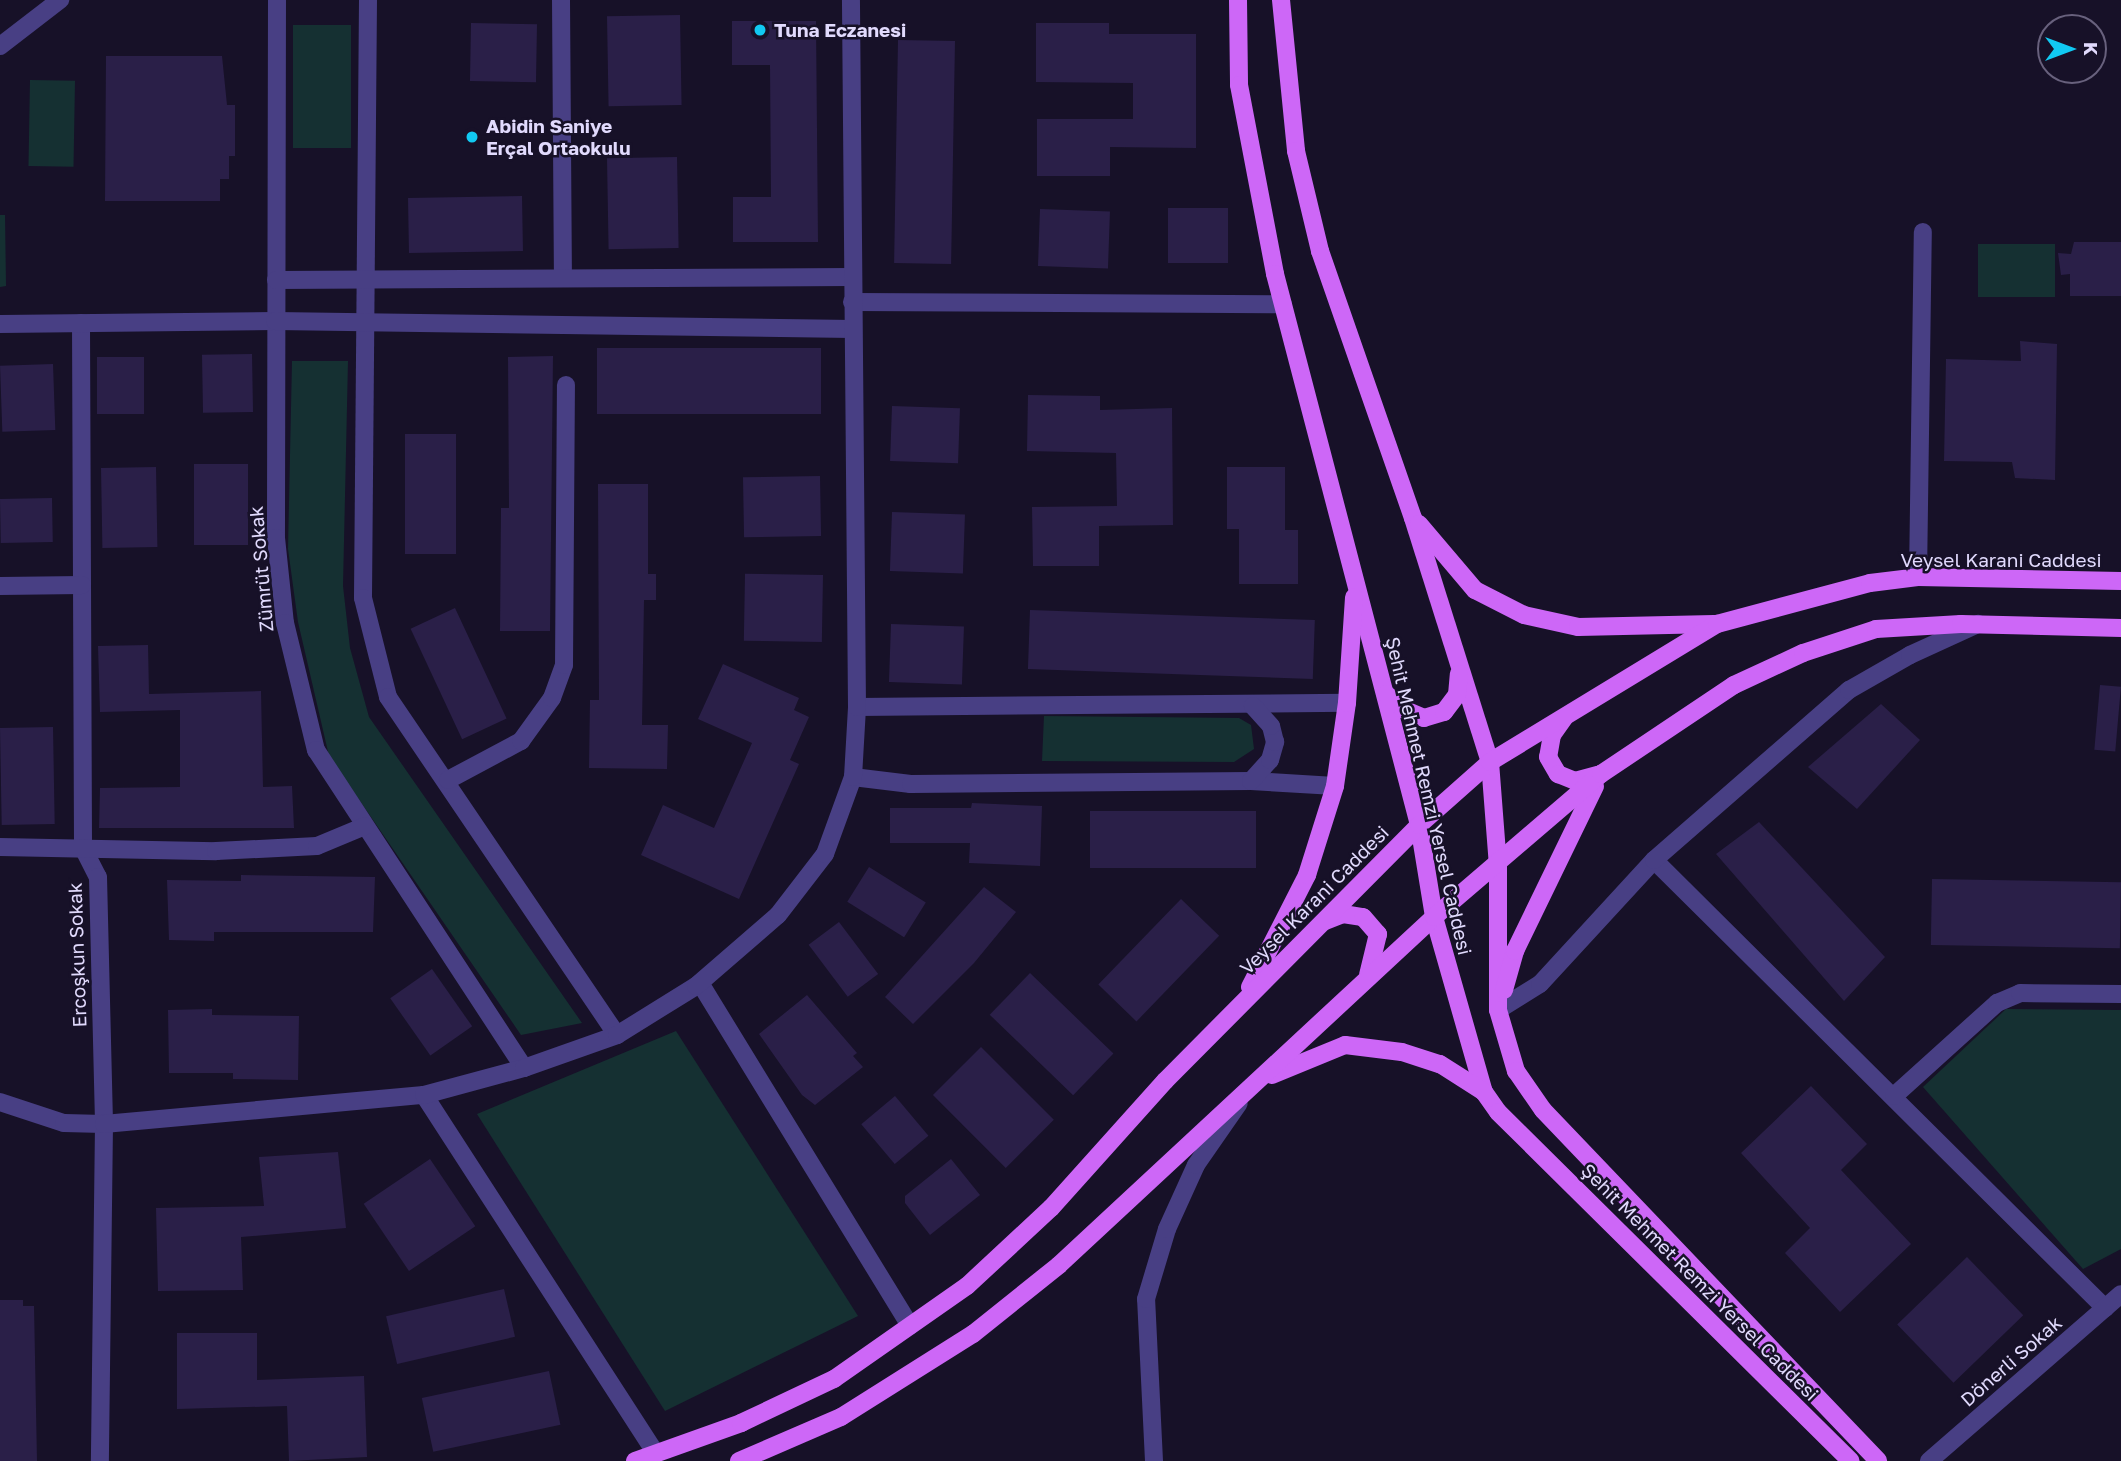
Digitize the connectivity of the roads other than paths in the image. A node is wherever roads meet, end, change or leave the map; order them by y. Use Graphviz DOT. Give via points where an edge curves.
graph roads {
  1 [pos="60,0"];
  2 [pos="277,0"];
  3 [pos="368,0"];
  4 [pos="561,0"];
  5 [pos="851,0"];
  6 [pos="1238,0"];
  7 [pos="1280,0"];
  8 [pos="0,46"];
  9 [pos="1923,232"];
  10 [pos="852,277"];
  11 [pos="563,278"];
  12 [pos="367,279"];
  13 [pos="276,280"];
  14 [pos="852,302"];
  15 [pos="1283,304"];
  16 [pos="275,321"];
  17 [pos="368,322"];
  18 [pos="81,323"];
  19 [pos="0,324"];
  20 [pos="853,329"];
  21 [pos="566,385"];
  22 [pos="1413,518"];
  23 [pos="1918,578"];
  24 [pos="2121,582"];
  25 [pos="1355,583"];
  26 [pos="82,585"];
  27 [pos="0,586"];
  28 [pos="1717,624"];
  29 [pos="1978,624"];
  30 [pos="2121,628"];
  31 [pos="1460,666"];
  32 [pos="1386,694"];
  33 [pos="1347,703"];
  34 [pos="1253,706"];
  35 [pos="857,707"];
  36 [pos="1566,715"];
  37 [pos="1490,762"];
  38 [pos="1601,774"];
  39 [pos="853,777"];
  40 [pos="448,780"];
  41 [pos="1251,781"];
  42 [pos="1335,786"];
  43 [pos="1419,825"];
  44 [pos="365,827"];
  45 [pos="0,846"];
  46 [pos="83,848"];
  47 [pos="1654,860"];
  48 [pos="1499,866"];
  49 [pos="1434,917"];
  50 [pos="1321,923"];
  51 [pos="1366,982"];
  52 [pos="700,983"];
  53 [pos="2121,994"];
  54 [pos="1241,1005"];
  55 [pos="1498,1010"];
  56 [pos="617,1035"];
  57 [pos="524,1068"];
  58 [pos="1251,1086"];
  59 [pos="1484,1091"];
  60 [pos="424,1095"];
  61 [pos="1894,1096"];
  62 [pos="0,1102"];
  63 [pos="104,1124"];
  64 [pos="2121,1294"];
  65 [pos="2105,1308"];
  66 [pos="910,1326"];
  67 [pos="656,1454"];
  68 [pos="100,1461"];
  69 [pos="635,1461"];
  70 [pos="739,1461"];
  71 [pos="1154,1461"];
  72 [pos="1851,1461"];
  73 [pos="1878,1461"];
  74 [pos="1929,1461"];
  1 -- 8 [label="street"];
  2 -- 13 [label="street, Zümrüt Sokak"];
  3 -- 12 [label="street"];
  4 -- 11 [label="street"];
  5 -- 10 [label="street"];
  6 -- 15 [label="main road, Şehit Mehmet Remzi Yersel Caddesi" via="1239,85"];
  7 -- 22 [label="main road, Şehit Mehmet Remzi Yersel Caddesi" via="1296,151 1320,251"];
  9 -- 23 [label="street"];
  10 -- 11 [label="street"];
  10 -- 14 [label="street"];
  11 -- 12 [label="street"];
  12 -- 13 [label="street"];
  12 -- 17 [label="street"];
  13 -- 16 [label="street, Zümrüt Sokak"];
  14 -- 15 [label="street"];
  14 -- 20 [label="street"];
  15 -- 25 [label="main road, Şehit Mehmet Remzi Yersel Caddesi"];
  16 -- 17 [label="street"];
  16 -- 18 [label="street"];
  16 -- 44 [label="street, Zümrüt Sokak" via="276,538 285,623 316,750"];
  17 -- 20 [label="street"];
  17 -- 40 [label="street" via="363,598 388,697"];
  18 -- 19 [label="street"];
  18 -- 26 [label="street, Ercoşkun Sokak"];
  20 -- 35 [label="street"];
  21 -- 40 [label="street" via="564,665 552,698 521,741"];
  22 -- 28 [label="main road" via="1475,590 1524,615 1578,626"];
  22 -- 31 [label="main road, Şehit Mehmet Remzi Yersel Caddesi"];
  23 -- 24 [label="main road, Veysel Karani Caddesi"];
  23 -- 28 [label="main road, Veysel Karani Caddesi" via="1870,583"];
  25 -- 32 [label="main road, Şehit Mehmet Remzi Yersel Caddesi"];
  25 -- 33 [label="main road"];
  26 -- 27 [label="street"];
  26 -- 46 [label="street, Ercoşkun Sokak"];
  28 -- 36 [label="main road, Veysel Karani Caddesi"];
  29 -- 30 [label="main road"];
  29 -- 38 [label="main road" via="1876,629 1803,653 1734,685"];
  29 -- 47 [label="street" via="1849,690"];
  31 -- 32 [label="main road" via="1457,695 1444,712 1424,718 1403,709"];
  31 -- 37 [label="main road, Şehit Mehmet Remzi Yersel Caddesi"];
  32 -- 43 [label="main road, Şehit Mehmet Remzi Yersel Caddesi"];
  33 -- 34 [label="street"];
  33 -- 42 [label="main road"];
  34 -- 35 [label="street"];
  34 -- 41 [label="street" via="1270,726 1275,742 1270,760"];
  35 -- 39 [label="street"];
  36 -- 37 [label="main road, Veysel Karani Caddesi"];
  36 -- 38 [label="main road" via="1552,735 1548,757 1558,774 1575,781"];
  37 -- 43 [label="main road, Veysel Karani Caddesi"];
  37 -- 48 [label="main road, Şehit Mehmet Remzi Yersel Caddesi"];
  38 -- 48 [label="main road"];
  38 -- 55 [label="main road" via="1515,951"];
  39 -- 41 [label="street" via="911,783"];
  39 -- 52 [label="street" via="825,854 778,915"];
  40 -- 56 [label="street"];
  41 -- 42 [label="street"];
  42 -- 54 [label="main road" via="1307,875"];
  43 -- 49 [label="main road, Şehit Mehmet Remzi Yersel Caddesi"];
  43 -- 50 [label="main road, Veysel Karani Caddesi"];
  44 -- 46 [label="street" via="317,846 216,851"];
  44 -- 57 [label="street, Zümrüt Sokak"];
  45 -- 46 [label="street"];
  46 -- 63 [label="street, Ercoşkun Sokak" via="98,877"];
  47 -- 55 [label="street" via="1540,984"];
  47 -- 61 [label="street"];
  48 -- 49 [label="main road"];
  48 -- 55 [label="main road, Şehit Mehmet Remzi Yersel Caddesi"];
  49 -- 51 [label="main road"];
  49 -- 59 [label="main road, Şehit Mehmet Remzi Yersel Caddesi"];
  50 -- 51 [label="main road" via="1343,914 1363,917 1378,934"];
  50 -- 54 [label="main road, Veysel Karani Caddesi"];
  51 -- 58 [label="main road"];
  52 -- 56 [label="street"];
  52 -- 66 [label="street"];
  53 -- 61 [label="street" via="2020,993 1997,1003"];
  54 -- 66 [label="main road, Veysel Karani Caddesi" via="1051,1208 967,1286"];
  55 -- 73 [label="main road, Şehit Mehmet Remzi Yersel Caddesi" via="1516,1071 1543,1111"];
  56 -- 57 [label="street"];
  57 -- 60 [label="street"];
  58 -- 59 [label="main road" via="1345,1045 1427,1060"];
  58 -- 70 [label="main road" via="1059,1265 973,1334 841,1417"];
  58 -- 71 [label="street" via="1196,1164 1167,1229 1146,1299"];
  59 -- 72 [label="main road, Şehit Mehmet Remzi Yersel Caddesi" via="1498,1112"];
  60 -- 63 [label="street"];
  60 -- 67 [label="street"];
  61 -- 65 [label="street"];
  62 -- 63 [label="street" via="64,1123"];
  63 -- 68 [label="street, Ercoşkun Sokak"];
  64 -- 65 [label="street, Dönerli Sokak"];
  65 -- 74 [label="street, Dönerli Sokak"];
  66 -- 67 [label="main road, Veysel Karani Caddesi" via="834,1380 741,1423"];
  67 -- 69 [label="main road, Veysel Karani Caddesi"];
}
